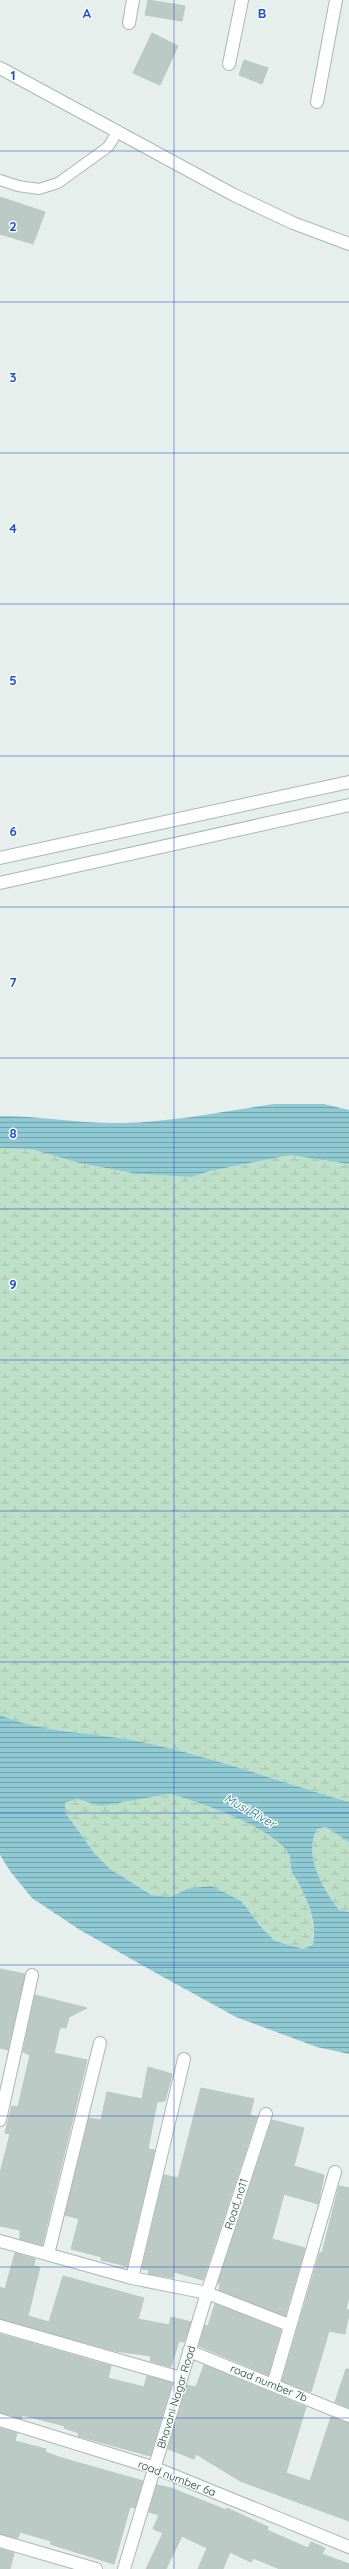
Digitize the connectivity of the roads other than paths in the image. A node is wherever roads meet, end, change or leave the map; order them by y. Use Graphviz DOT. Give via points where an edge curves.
graph roads {
  1 [pos="133,0"];
  2 [pos="242,0"];
  3 [pos="336,0"];
  4 [pos="129,23"];
  5 [pos="229,64"];
  6 [pos="0,68"];
  7 [pos="317,102"];
  8 [pos="118,131"];
  9 [pos="0,180"];
  10 [pos="349,244"];
  11 [pos="349,782"];
  12 [pos="349,805"];
  13 [pos="0,858"];
  14 [pos="0,883"];
  15 [pos="32,1975"];
  16 [pos="100,2043"];
  17 [pos="184,2059"];
  18 [pos="266,2114"];
  19 [pos="0,2120"];
  20 [pos="335,2172"];
  21 [pos="0,2241"];
  22 [pos="48,2254"];
  23 [pos="132,2278"];
  24 [pos="206,2293"];
  25 [pos="289,2325"];
  26 [pos="0,2326"];
  27 [pos="189,2351"];
  28 [pos="181,2378"];
  29 [pos="273,2385"];
  30 [pos="349,2416"];
  31 [pos="0,2420"];
  32 [pos="155,2468"];
  33 [pos="0,2541"];
  34 [pos="349,2548"];
  35 [pos="96,2569"];
  36 [pos="124,2569"];
  1 -- 4 [label="street"];
  2 -- 5 [label="street"];
  3 -- 7 [label="street"];
  6 -- 8 [label="street"];
  8 -- 9 [label="lane" via="108,147 58,183 39,189"];
  8 -- 10 [label="street" via="159,156 263,209"];
  11 -- 13 [label="street"];
  12 -- 14 [label="street"];
  15 -- 19 [label="street"];
  16 -- 22 [label="street"];
  17 -- 23 [label="street"];
  18 -- 24 [label="street, Road,.no11"];
  20 -- 25 [label="street"];
  21 -- 22 [label="street"];
  22 -- 23 [label="street"];
  23 -- 24 [label="street"];
  24 -- 25 [label="street"];
  24 -- 27 [label="street, Bhavani Nagar Road"];
  25 -- 29 [label="street"];
  26 -- 28 [label="street"];
  27 -- 28 [label="street, Bhavani Nagar Road"];
  27 -- 29 [label="street, road number 7b"];
  28 -- 32 [label="street, Bhavani Nagar Road"];
  29 -- 30 [label="street, road number 7b"];
  31 -- 32 [label="street, road number 6a"];
  32 -- 34 [label="street, road number 6a"];
  32 -- 36 [label="street, Bhavani Nagar Road"];
  33 -- 35 [label="street"];
}
